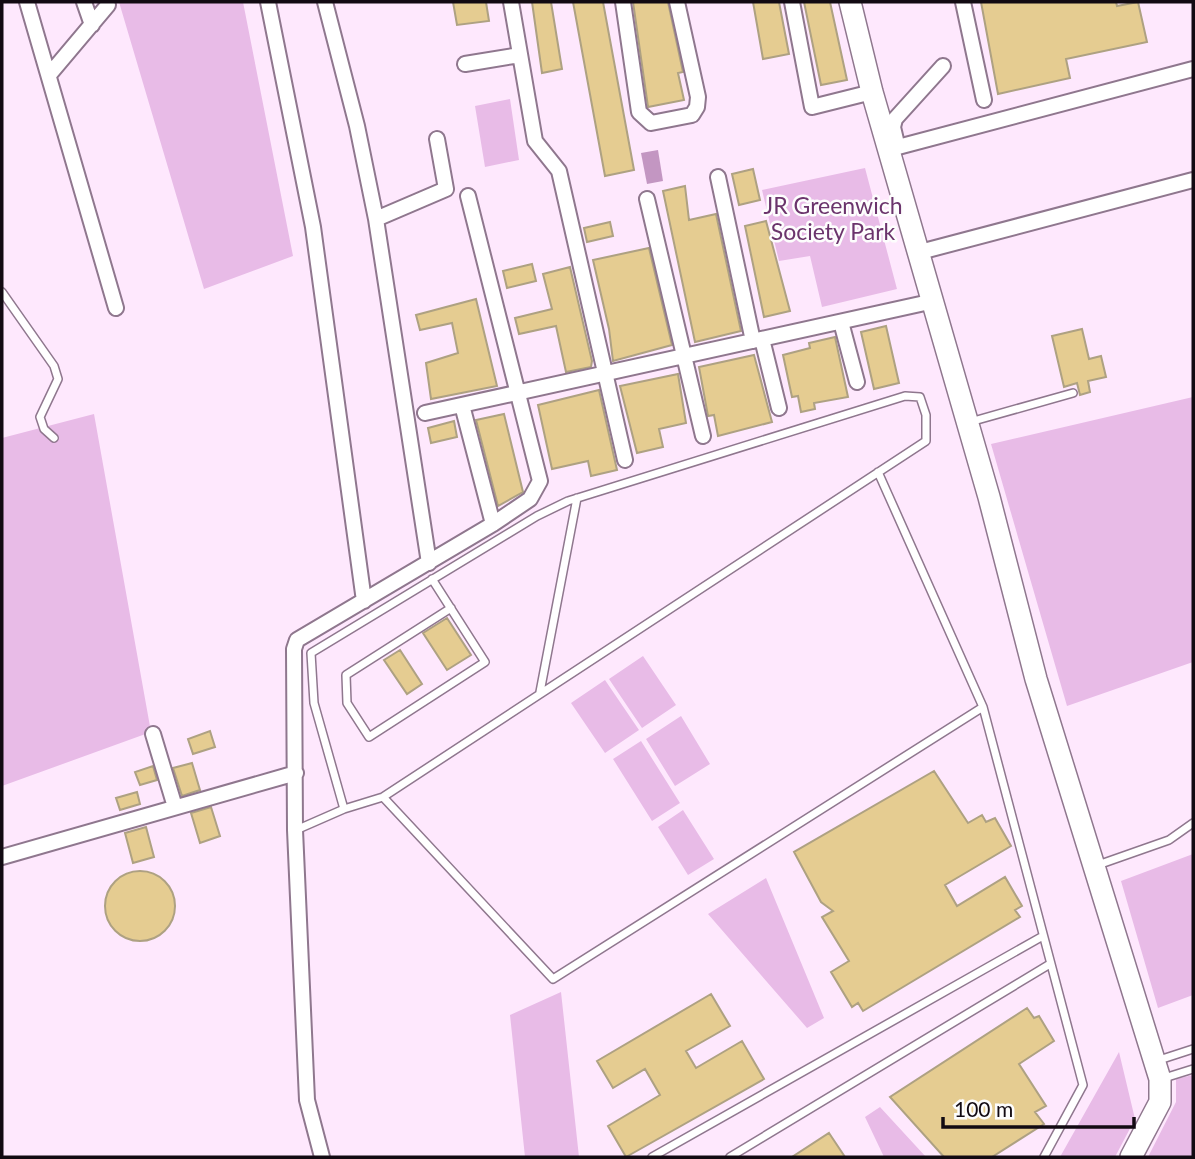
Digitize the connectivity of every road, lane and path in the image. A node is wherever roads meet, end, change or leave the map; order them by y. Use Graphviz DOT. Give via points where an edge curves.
graph roads {
  1 [pos="27,2"];
  2 [pos="84,2"];
  3 [pos="268,2"];
  4 [pos="325,2"];
  5 [pos="511,2"];
  6 [pos="623,2"];
  7 [pos="677,2"];
  8 [pos="792,2"];
  9 [pos="850,2"];
  10 [pos="963,2"];
  11 [pos="108,5"];
  12 [pos="92,25"];
  13 [pos="520,55"];
  14 [pos="465,64"];
  15 [pos="943,66"];
  16 [pos="1193,69"];
  17 [pos="49,75"];
  18 [pos="872,92"];
  19 [pos="984,100"];
  20 [pos="438,139"];
  21 [pos="898,147"];
  22 [pos="718,177"];
  23 [pos="1193,180"];
  24 [pos="468,196"];
  25 [pos="647,199"];
  26 [pos="376,219"];
  27 [pos="924,251"];
  28 [pos="2,292"];
  29 [pos="934,301"];
  30 [pos="116,308"];
  31 [pos="841,322"];
  32 [pos="758,340"];
  33 [pos="684,356"];
  34 [pos="605,373"];
  35 [pos="857,382"];
  36 [pos="516,393"];
  37 [pos="1073,393"];
  38 [pos="462,405"];
  39 [pos="779,408"];
  40 [pos="425,413"];
  41 [pos="968,422"];
  42 [pos="703,436"];
  43 [pos="54,438"];
  44 [pos="625,460"];
  45 [pos="878,472"];
  46 [pos="577,498"];
  47 [pos="493,524"];
  48 [pos="429,563"];
  49 [pos="432,579"];
  50 [pos="364,601"];
  51 [pos="451,608"];
  52 [pos="540,692"];
  53 [pos="984,707"];
  54 [pos="153,734"];
  55 [pos="296,773"];
  56 [pos="383,797"];
  57 [pos="175,807"];
  58 [pos="344,809"];
  59 [pos="1193,823"];
  60 [pos="295,830"];
  61 [pos="2,857"];
  62 [pos="1094,867"];
  63 [pos="1043,936"];
  64 [pos="1050,964"];
  65 [pos="1193,1049"];
  66 [pos="1193,1069"];
  67 [pos="1158,1070"];
  68 [pos="321,1157"];
  69 [pos="652,1157"];
  70 [pos="730,1157"];
  71 [pos="1044,1157"];
  72 [pos="1131,1157"];
  1 -- 17 [label="street"];
  2 -- 12 [label="street"];
  3 -- 50 [label="street" via="313,227"];
  4 -- 26 [label="street" via="358,126"];
  5 -- 13 [label="street"];
  6 -- 7 [label="street" via="639,112 651,123 692,116 697,107"];
  8 -- 18 [label="street" via="812,107"];
  9 -- 18 [label="street"];
  10 -- 19 [label="street"];
  11 -- 12 [label="street"];
  12 -- 17 [label="street"];
  13 -- 14 [label="street"];
  13 -- 34 [label="street" via="535,141 559,171"];
  15 -- 21 [label="street" via="895,119"];
  16 -- 21 [label="street"];
  17 -- 30 [label="street"];
  18 -- 27 [label="street"];
  20 -- 26 [label="street" via="446,190"];
  21 -- 27 [label="street"];
  22 -- 32 [label="street"];
  23 -- 27 [label="street"];
  24 -- 36 [label="street"];
  25 -- 33 [label="street"];
  26 -- 48 [label="street"];
  27 -- 29 [label="street"];
  28 -- 43 [label="lane" via="54,366 58,379 40,417"];
  29 -- 31 [label="street"];
  29 -- 41 [label="street"];
  31 -- 32 [label="street"];
  31 -- 35 [label="street"];
  32 -- 33 [label="street"];
  32 -- 39 [label="street"];
  33 -- 34 [label="street"];
  33 -- 42 [label="street"];
  34 -- 36 [label="street"];
  34 -- 44 [label="street"];
  36 -- 38 [label="street"];
  36 -- 47 [label="street" via="540,481 530,499"];
  37 -- 41 [label="lane"];
  38 -- 40 [label="street"];
  38 -- 47 [label="street"];
  41 -- 62 [label="street" via="1036,679"];
  45 -- 46 [label="lane" via="926,440 920,397 905,396"];
  45 -- 52 [label="lane"];
  45 -- 53 [label="lane"];
  46 -- 49 [label="lane" via="537,516"];
  46 -- 52 [label="lane"];
  47 -- 48 [label="street"];
  48 -- 50 [label="street"];
  49 -- 51 [label="lane"];
  49 -- 58 [label="lane" via="311,653 314,703"];
  50 -- 55 [label="street" via="297,640"];
  51 -- 51 [label="lane" via="485,662 369,737 347,703 346,676"];
  52 -- 56 [label="lane"];
  53 -- 56 [label="lane" via="553,979"];
  53 -- 63 [label="lane"];
  54 -- 57 [label="street"];
  55 -- 57 [label="street"];
  55 -- 60 [label="street"];
  56 -- 58 [label="lane"];
  57 -- 61 [label="street"];
  58 -- 60 [label="lane"];
  59 -- 62 [label="lane" via="1169,840"];
  60 -- 68 [label="street" via="307,1100"];
  62 -- 67 [label="street"];
  63 -- 64 [label="lane"];
  63 -- 69 [label="lane"];
  64 -- 70 [label="lane"];
  64 -- 71 [label="lane" via="1083,1085"];
  65 -- 67 [label="lane"];
  66 -- 67 [label="lane"];
  67 -- 72 [label="street" via="1160,1102"];
}
